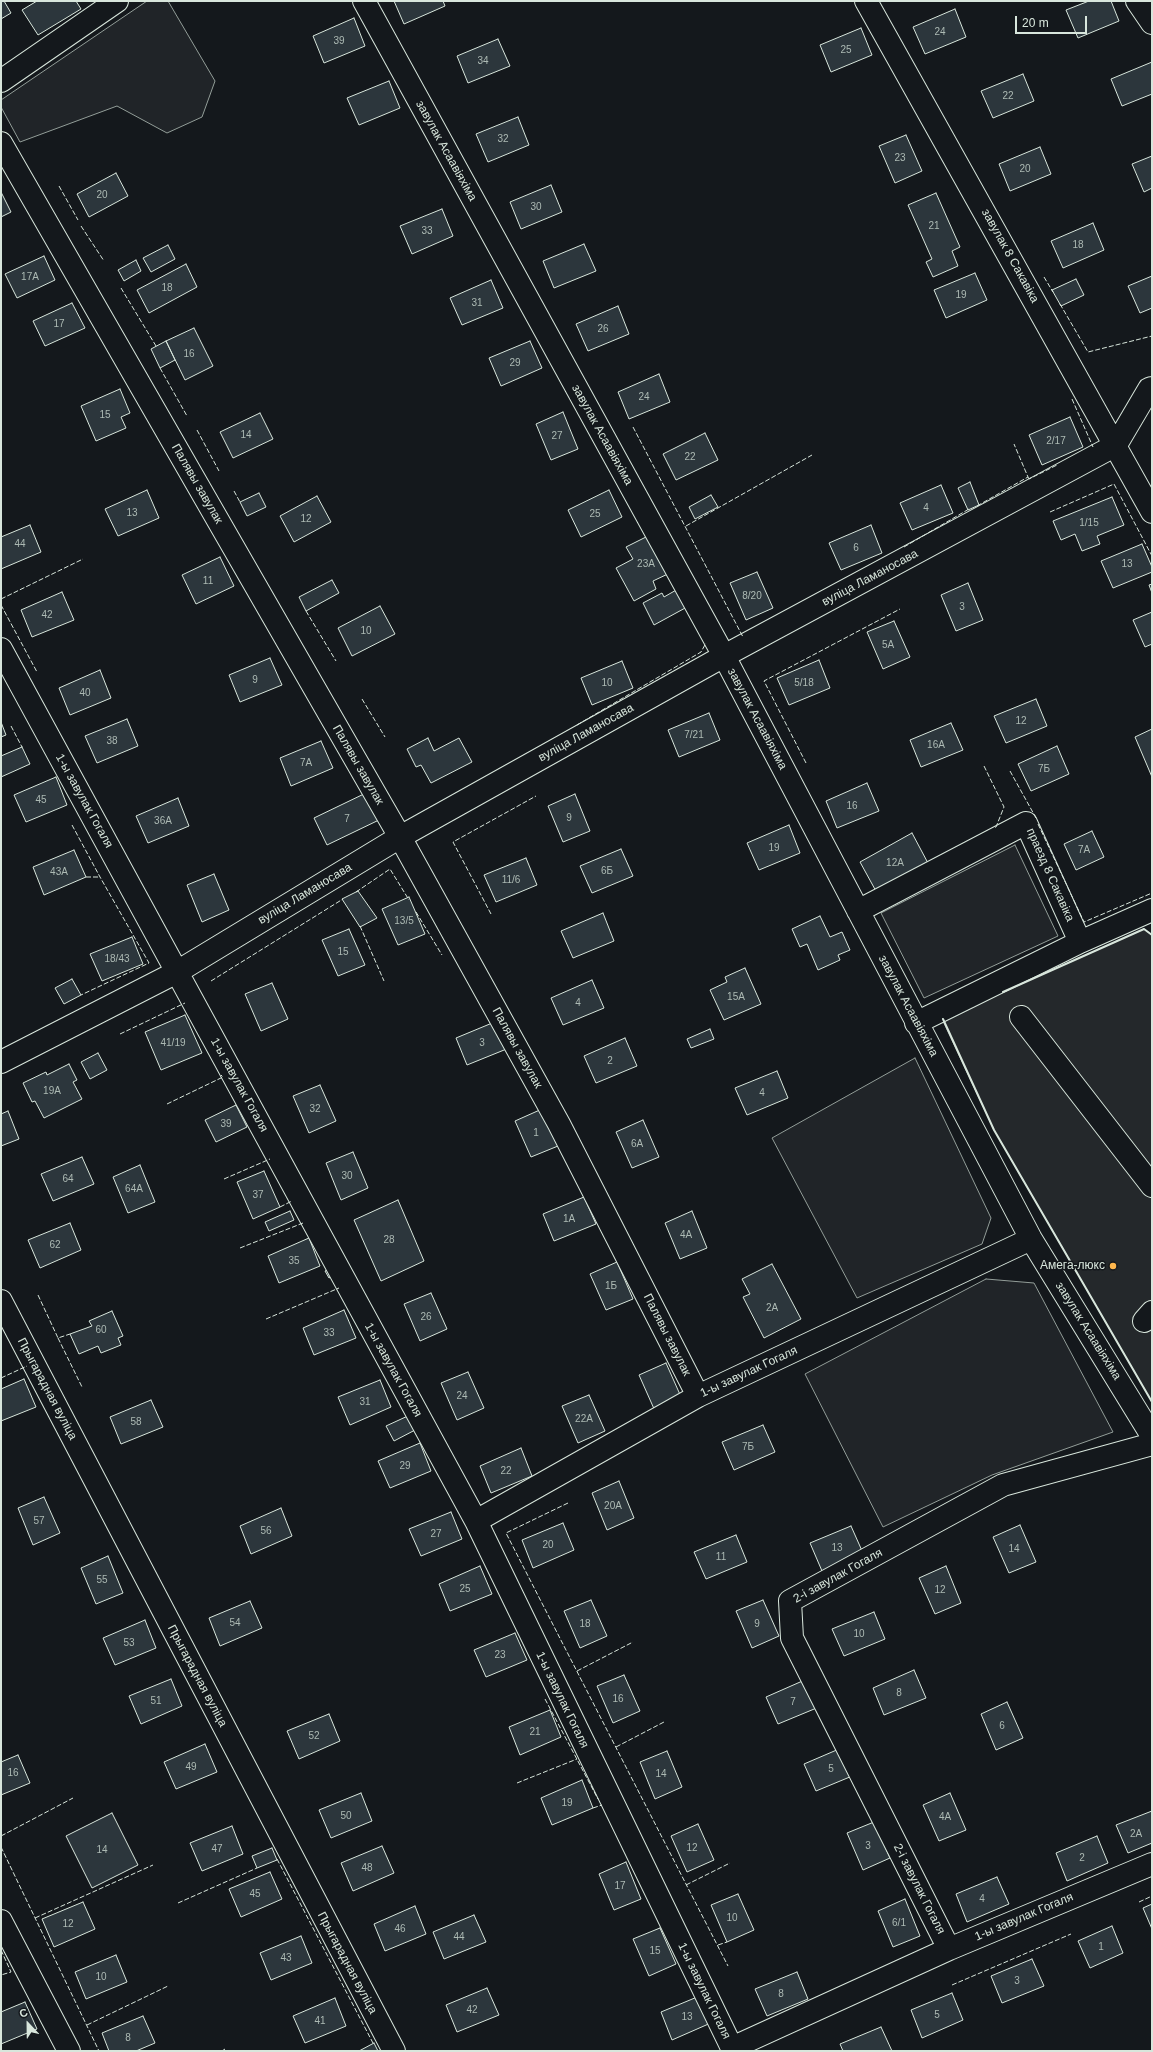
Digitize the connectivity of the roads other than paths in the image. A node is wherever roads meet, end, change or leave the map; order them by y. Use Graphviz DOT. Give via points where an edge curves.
graph roads {
  1 [pos="117,1"];
  2 [pos="364,1"];
  3 [pos="866,1"];
  4 [pos="1137,1"];
  5 [pos="1152,24"];
  6 [pos="1,81"];
  7 [pos="1,143"];
  8 [pos="1152,388"];
  9 [pos="1116,445"];
  10 [pos="1152,512"];
  11 [pos="1,650"];
  12 [pos="724,656"];
  13 [pos="400,837"];
  14 [pos="1152,910"];
  15 [pos="858,911"];
  16 [pos="1080,942"];
  17 [pos="177,972"];
  18 [pos="1021,1017"];
  19 [pos="916,1022"];
  20 [pos="1,1062"];
  21 [pos="1152,1186"];
  22 [pos="1031,1239"];
  23 [pos="1,1301"];
  24 [pos="8,1330"];
  25 [pos="698,1396"];
  26 [pos="1152,1436"];
  27 [pos="1152,1444"];
  28 [pos="476,1522"];
  29 [pos="1152,1864"];
  30 [pos="1,1920"];
  31 [pos="949,1949"];
  32 [pos="69,2051"];
  33 [pos="394,2051"];
  1 -- 6 [label="street"];
  2 -- 12 [label="street, завулак Асаавіяхіма"];
  3 -- 9 [label="street, завулак 8 Сакавіка"];
  4 -- 5 [label="street"];
  7 -- 13 [label="street, Палявы завулак"];
  8 -- 9 [label="street" via="1149,389"];
  9 -- 10 [label="street, завулак 8 Сакавіка"];
  9 -- 12 [label="street, вуліца Ламаносава"];
  11 -- 17 [label="street, 1-ы завулак Гогаля"];
  12 -- 13 [label="street, вуліца Ламаносава"];
  12 -- 15 [label="street, завулак Асаавіяхіма"];
  13 -- 17 [label="street, вуліца Ламаносава"];
  13 -- 25 [label="street, Палявы завулак" via="559,1124"];
  14 -- 16 [label="street"];
  15 -- 16 [label="street, праезд 8 Сакавіка" via="1026,823"];
  15 -- 19 [label="street, завулак Асаавіяхіма"];
  16 -- 19 [label="street"];
  17 -- 20 [label="street, вуліца Ламаносава"];
  17 -- 28 [label="street, 1-ы завулак Гогаля"];
  18 -- 21 [label="street"];
  19 -- 22 [label="street, завулак Асаавіяхіма"];
  22 -- 25 [label="street, 1-ы завулак Гогаля"];
  22 -- 26 [label="street, завулак Асаавіяхіма"];
  23 -- 24 [label="street, Прыгарадная вуліца"];
  24 -- 33 [label="street, Прыгарадная вуліца"];
  25 -- 28 [label="street, 1-ы завулак Гогаля"];
  27 -- 31 [label="street, 2-і завулак Гогаля" via="1003,1485 790,1601 792,1638"];
  28 -- 31 [label="street, 1-ы завулак Гогаля" via="732,2048"];
  29 -- 31 [label="street, 1-ы завулак Гогаля"];
  30 -- 32 [label="street"];
}
